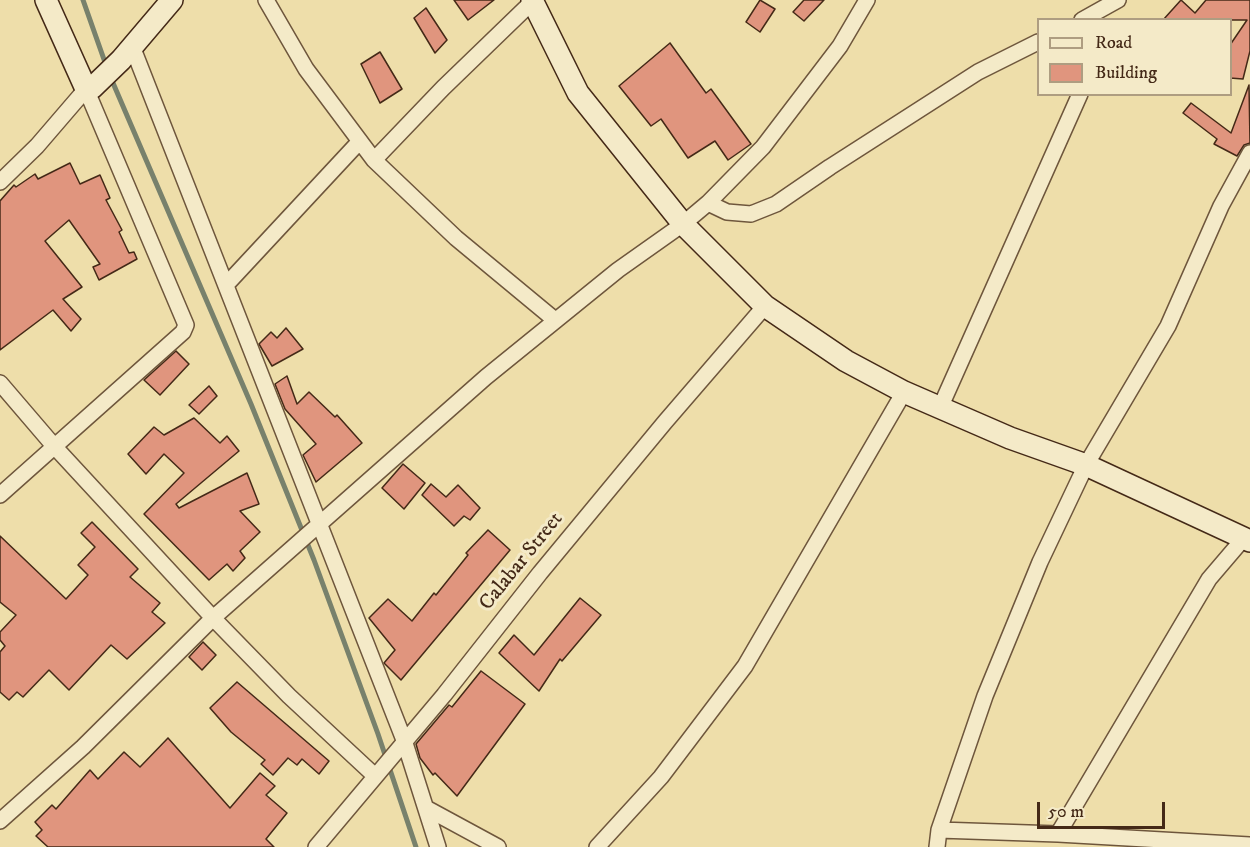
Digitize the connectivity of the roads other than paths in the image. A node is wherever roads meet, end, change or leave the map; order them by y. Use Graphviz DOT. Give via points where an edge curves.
graph roads {
  1 [pos="46,0"];
  2 [pos="172,0"];
  3 [pos="266,0"];
  4 [pos="867,0"];
  5 [pos="1118,0"];
  6 [pos="532,1"];
  7 [pos="1102,14"];
  8 [pos="1037,42"];
  9 [pos="120,60"];
  10 [pos="86,89"];
  11 [pos="1079,96"];
  12 [pos="360,141"];
  13 [pos="1250,153"];
  14 [pos="374,160"];
  15 [pos="0,182"];
  16 [pos="708,203"];
  17 [pos="683,224"];
  18 [pos="226,285"];
  19 [pos="765,306"];
  20 [pos="555,320"];
  21 [pos="0,383"];
  22 [pos="904,392"];
  23 [pos="940,408"];
  24 [pos="54,446"];
  25 [pos="1086,465"];
  26 [pos="0,495"];
  27 [pos="316,527"];
  28 [pos="1247,540"];
  29 [pos="213,618"];
  30 [pos="401,743"];
  31 [pos="374,775"];
  32 [pos="426,808"];
  33 [pos="0,821"];
  34 [pos="939,830"];
  35 [pos="1058,834"];
  36 [pos="1099,836"];
  37 [pos="1250,845"];
  38 [pos="316,847"];
  39 [pos="438,847"];
  40 [pos="498,847"];
  41 [pos="597,847"];
  42 [pos="937,847"];
  43 [pos="1111,847"];
  1 -- 10 [label="street"];
  2 -- 9 [label="street"];
  3 -- 12 [label="street" via="306,69"];
  4 -- 16 [label="street" via="840,46 763,147"];
  5 -- 7 [label="street"];
  6 -- 14 [label="street"];
  6 -- 17 [label="street" via="578,93"];
  8 -- 16 [label="street" via="978,72 776,204 751,214 727,212"];
  9 -- 10 [label="street" via="92,88"];
  9 -- 18 [label="street"];
  10 -- 15 [label="street"];
  10 -- 24 [label="street" via="186,325 183,332"];
  11 -- 23 [label="street"];
  12 -- 14 [label="street"];
  12 -- 18 [label="street"];
  13 -- 25 [label="street" via="1221,206 1168,326"];
  14 -- 20 [label="street" via="456,238"];
  16 -- 17 [label="street"];
  17 -- 19 [label="street"];
  17 -- 20 [label="street"];
  18 -- 27 [label="street"];
  19 -- 22 [label="street" via="846,361"];
  19 -- 30 [label="street, Calabar Street"];
  20 -- 27 [label="street"];
  21 -- 24 [label="street"];
  22 -- 23 [label="street"];
  22 -- 41 [label="street" via="745,666 661,777"];
  23 -- 25 [label="street"];
  24 -- 26 [label="street"];
  24 -- 29 [label="street"];
  25 -- 28 [label="street"];
  25 -- 34 [label="street" via="1040,562 985,696"];
  27 -- 29 [label="street"];
  27 -- 30 [label="street"];
  28 -- 35 [label="street" via="1209,579"];
  29 -- 31 [label="street"];
  29 -- 33 [label="street" via="83,747"];
  30 -- 31 [label="street, Calabar Street"];
  30 -- 32 [label="street"];
  31 -- 38 [label="street, Calabar Street"];
  32 -- 39 [label="street"];
  32 -- 40 [label="street"];
  34 -- 35 [label="street"];
  34 -- 42 [label="street"];
  35 -- 36 [label="street"];
  36 -- 37 [label="street"];
  36 -- 43 [label="street"];
}
